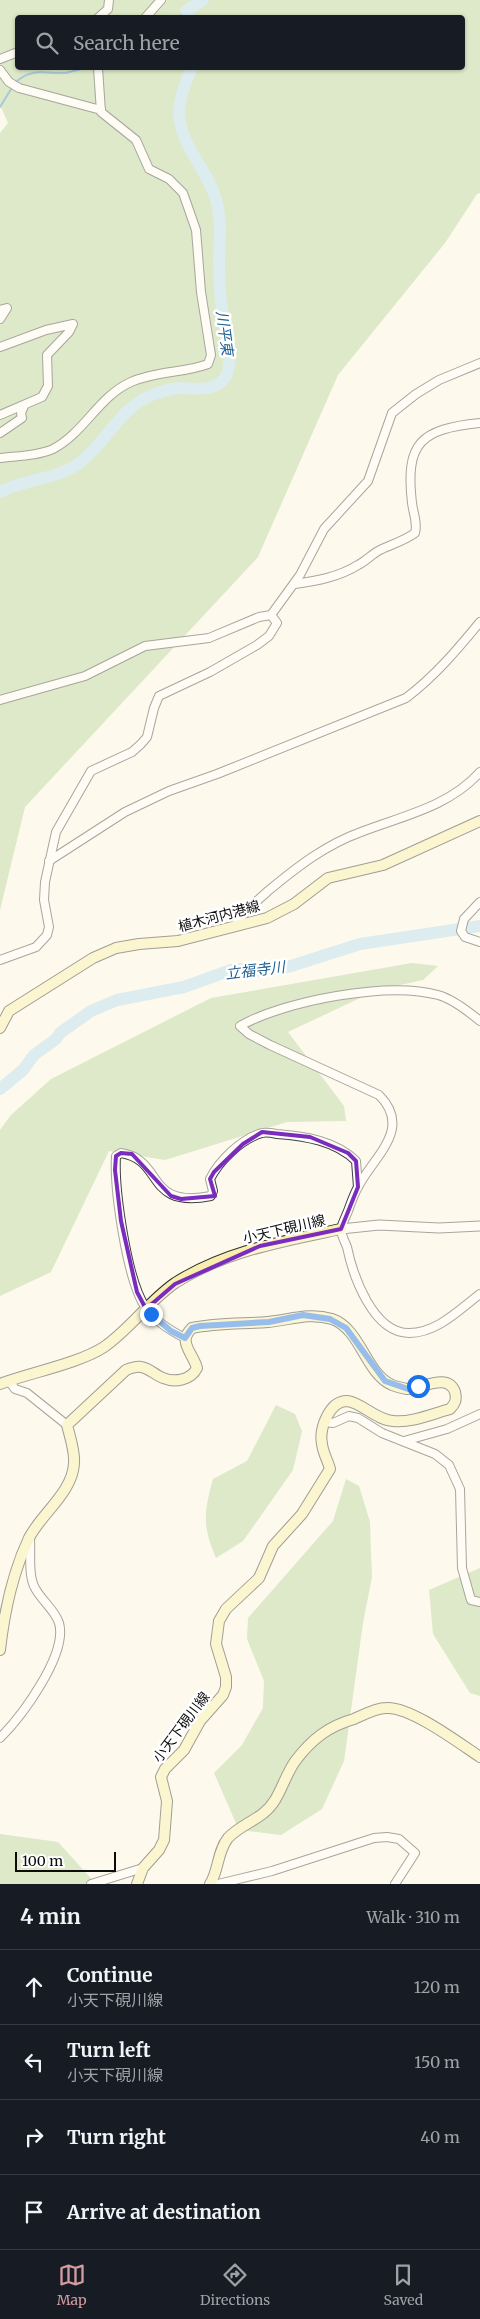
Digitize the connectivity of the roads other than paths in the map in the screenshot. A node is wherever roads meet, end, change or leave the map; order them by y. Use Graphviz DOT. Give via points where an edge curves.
graph roads {
  1 [pos="109,0"];
  2 [pos="161,0"];
  3 [pos="101,15"];
  4 [pos="148,15"];
  5 [pos="15,53"];
  6 [pos="0,59"];
  7 [pos="0,70"];
  8 [pos="98,70"];
  9 [pos="101,110"];
  10 [pos="0,310"];
  11 [pos="0,319"];
  12 [pos="0,347"];
  13 [pos="480,363"];
  14 [pos="24,406"];
  15 [pos="0,415"];
  16 [pos="480,423"];
  17 [pos="0,433"];
  18 [pos="0,458"];
  19 [pos="295,584"];
  20 [pos="271,615"];
  21 [pos="480,622"];
  22 [pos="0,700"];
  23 [pos="480,772"];
  24 [pos="480,821"];
  25 [pos="49,861"];
  26 [pos="480,902"];
  27 [pos="234,927"];
  28 [pos="480,942"];
  29 [pos="0,960"];
  30 [pos="480,1021"];
  31 [pos="0,1028"];
  32 [pos="358,1187"];
  33 [pos="480,1226"];
  34 [pos="341,1229"];
  35 [pos="480,1294"];
  36 [pos="146,1309"];
  37 [pos="185,1338"];
  38 [pos="4,1383"];
  39 [pos="480,1414"];
  40 [pos="325,1422"];
  41 [pos="67,1425"];
  42 [pos="404,1441"];
  43 [pos="30,1537"];
  44 [pos="480,1602"];
  45 [pos="0,1650"];
  46 [pos="0,1738"];
  47 [pos="480,1757"];
  48 [pos="143,1868"];
  49 [pos="91,1884"];
  50 [pos="137,1884"];
  51 [pos="210,1884"];
  52 [pos="218,1884"];
  53 [pos="395,1884"];
  1 -- 3 [label="street" via="108,9"];
  2 -- 4 [label="street"];
  5 -- 6 [label="street"];
  7 -- 9 [label="street" via="9,82 19,88"];
  8 -- 9 [label="street"];
  9 -- 18 [label="street" via="136,140 149,169 169,180 183,194 196,230 211,355 208,364 201,368 158,374 131,382 108,398 72,435 52,449"];
  10 -- 11 [label="street" via="7,308"];
  12 -- 14 [label="street" via="46,330 74,324 47,355 48,386 42,397"];
  13 -- 19 [label="street" via="439,380 392,413 368,481 324,529"];
  14 -- 15 [label="street"];
  14 -- 17 [label="street" via="22,418"];
  16 -- 19 [label="street" via="438,430 423,440 417,449 409,474 415,533 358,566"];
  19 -- 20 [label="street"];
  20 -- 22 [label="street" via="209,638 145,646 85,676"];
  20 -- 25 [label="street" via="277,622 269,636 244,654 159,696 147,737 141,744 132,752 90,771 56,832"];
  21 -- 25 [label="street" via="453,655 406,698 169,791 125,812"];
  23 -- 27 [label="street" via="459,791 425,810 360,832 305,860 242,914"];
  24 -- 27 [label="main road, 植木河内港線" via="384,865 328,878 287,908"];
  25 -- 29 [label="street" via="44,900 49,927 47,934 36,947"];
  26 -- 28 [label="street" via="464,919 461,931 465,937"];
  27 -- 31 [label="main road, 植木河内港線" via="178,941 116,948 92,958 9,1011"];
  30 -- 32 [label="street" via="438,995 391,990 323,1000 256,1017 240,1026 270,1046 378,1095 386,1102 392,1115 390,1135"];
  32 -- 34 [label="street"];
  32 -- 36 [label="street" via="356,1161 348,1153 294,1134 262,1132 243,1144 214,1172 210,1179 214,1191 211,1196 195,1199 171,1196 140,1160 121,1152 116,1156 115,1170 120,1221 137,1292"];
  33 -- 34 [label="street" via="379,1225"];
  34 -- 35 [label="street" via="350,1266 371,1308 383,1324 395,1331 429,1330"];
  34 -- 36 [label="main road, 小天下硯川線" via="260,1246 220,1260 175,1284"];
  36 -- 37 [label="street" via="171,1331"];
  36 -- 38 [label="main road, 小天下硯川線" via="103,1347"];
  37 -- 40 [label="main road" via="192,1328 200,1326 269,1322 303,1315 330,1319 346,1328 385,1381 408,1389 436,1382 446,1383 456,1395 455,1404 450,1409 402,1422 372,1415 357,1404 346,1401 329,1411"];
  37 -- 41 [label="main road" via="185,1345 195,1359 197,1368 194,1374 173,1380 142,1367 126,1370"];
  38 -- 41 [label="street" via="26,1393"];
  39 -- 42 [label="street" via="447,1429"];
  40 -- 42 [label="street" via="333,1423 349,1416 358,1418 382,1433"];
  40 -- 48 [label="main road, 小天下硯川線" via="321,1441 330,1469 325,1480 302,1514 273,1546 259,1578 226,1608 219,1621 216,1644 226,1687 200,1721 184,1750 161,1777 167,1801 164,1840"];
  41 -- 43 [label="main road" via="74,1453 73,1471 67,1485"];
  42 -- 44 [label="street" via="436,1454 456,1476 463,1521 462,1568 471,1600"];
  43 -- 45 [label="main road" via="4,1618"];
  43 -- 46 [label="street" via="34,1588 58,1620 62,1634 58,1649 27,1705"];
  47 -- 51 [label="main road" via="417,1717 398,1710 386,1708 334,1725 316,1737 296,1760 275,1802 226,1841"];
  48 -- 49 [label="street"];
  48 -- 50 [label="main road, 小天下硯川線"];
  52 -- 53 [label="street" via="387,1836 400,1839 414,1853"];
}
